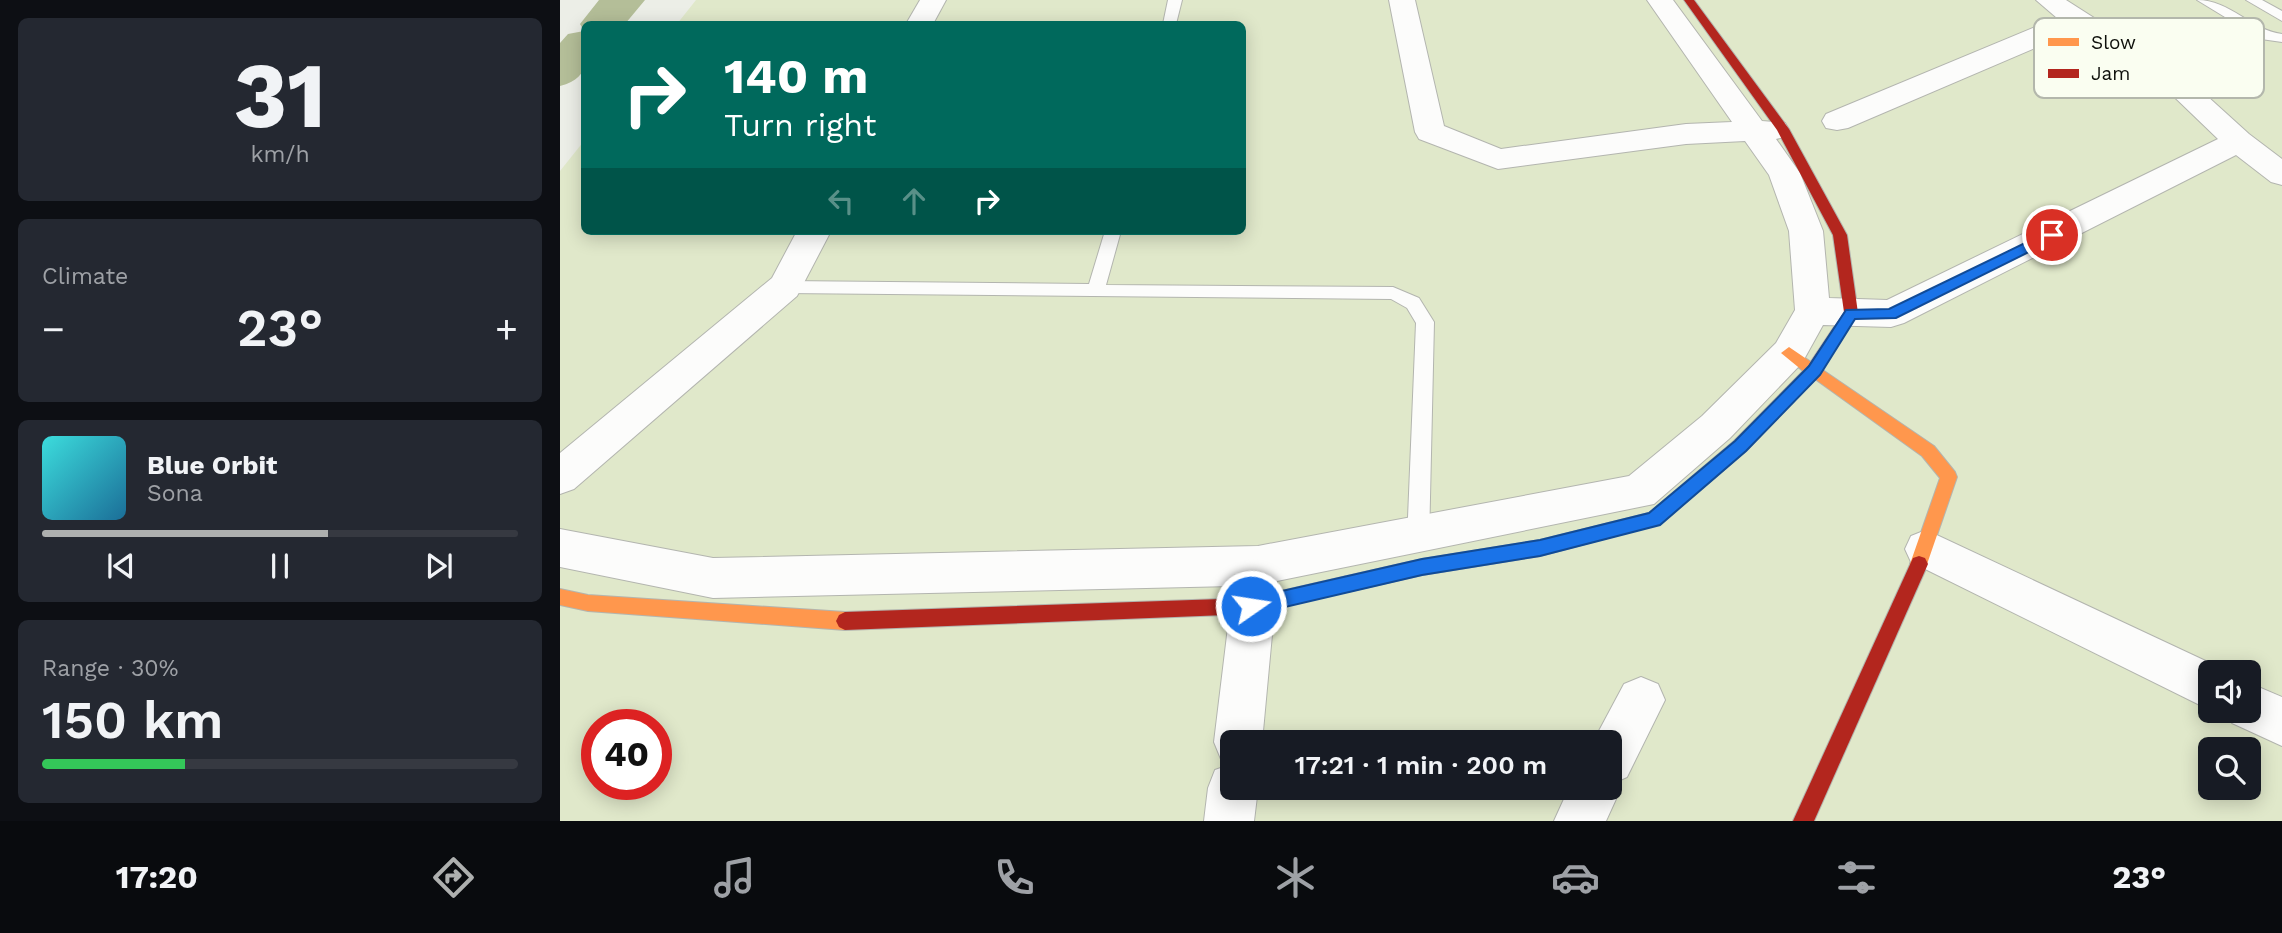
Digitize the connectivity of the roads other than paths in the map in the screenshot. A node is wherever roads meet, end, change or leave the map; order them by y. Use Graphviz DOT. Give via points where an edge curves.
graph roads {
  1 [pos="933,0"];
  2 [pos="1175,0"];
  3 [pos="1402,0"];
  4 [pos="1660,0"];
  5 [pos="1689,0"];
  6 [pos="2049,0"];
  7 [pos="2204,0"];
  8 [pos="2253,0"];
  9 [pos="2282,17"];
  10 [pos="2074,18"];
  11 [pos="2235,18"];
  12 [pos="922,21"];
  13 [pos="1171,21"];
  14 [pos="2264,35"];
  15 [pos="2034,38"];
  16 [pos="2282,38"];
  17 [pos="2192,98"];
  18 [pos="1837,121"];
  19 [pos="1769,130"];
  20 [pos="2238,141"];
  21 [pos="2282,175"];
  22 [pos="812,235"];
  23 [pos="1112,235"];
  24 [pos="785,288"];
  25 [pos="1096,291"];
  26 [pos="1832,312"];
  27 [pos="1802,362"];
  28 [pos="560,477"];
  29 [pos="560,548"];
  30 [pos="1926,549"];
  31 [pos="1420,550"];
  32 [pos="863,575"];
  33 [pos="1254,586"];
  34 [pos="560,597"];
  35 [pos="844,621"];
  36 [pos="2198,681"];
  37 [pos="1641,700"];
  38 [pos="2261,712"];
  39 [pos="2282,722"];
  40 [pos="1239,730"];
  41 [pos="1622,737"];
  42 [pos="1232,800"];
  43 [pos="1590,800"];
  44 [pos="1229,821"];
  45 [pos="1579,821"];
  46 [pos="1803,821"];
  1 -- 12 [label="street"];
  2 -- 13 [label="lane"];
  3 -- 19 [label="street" via="1430,132 1498,159 1686,134"];
  4 -- 19 [label="street"];
  5 -- 19 [label="street"];
  6 -- 10 [label="street"];
  7 -- 11 [label="lane"];
  8 -- 9 [label="lane"];
  14 -- 16 [label="lane"];
  15 -- 18 [label="street"];
  17 -- 20 [label="street"];
  19 -- 26 [label="street"];
  20 -- 21 [label="street"];
  20 -- 26 [label="street" via="1891,314"];
  22 -- 24 [label="street"];
  23 -- 25 [label="lane"];
  24 -- 25 [label="lane"];
  24 -- 28 [label="street"];
  25 -- 31 [label="lane" via="1394,293 1413,303 1425,322"];
  26 -- 27 [label="street"];
  27 -- 30 [label="street" via="1928,451 1949,477"];
  27 -- 31 [label="street" via="1716,427 1647,506"];
  29 -- 32 [label="street" via="713,578"];
  30 -- 36 [label="street"];
  30 -- 46 [label="street"];
  31 -- 33 [label="street"];
  32 -- 33 [label="street"];
  32 -- 35 [label="street"];
  33 -- 35 [label="street"];
  33 -- 40 [label="street"];
  34 -- 35 [label="street" via="588,603"];
  37 -- 41 [label="street"];
  38 -- 39 [label="street"];
  42 -- 44 [label="street"];
  43 -- 45 [label="street"];
}
